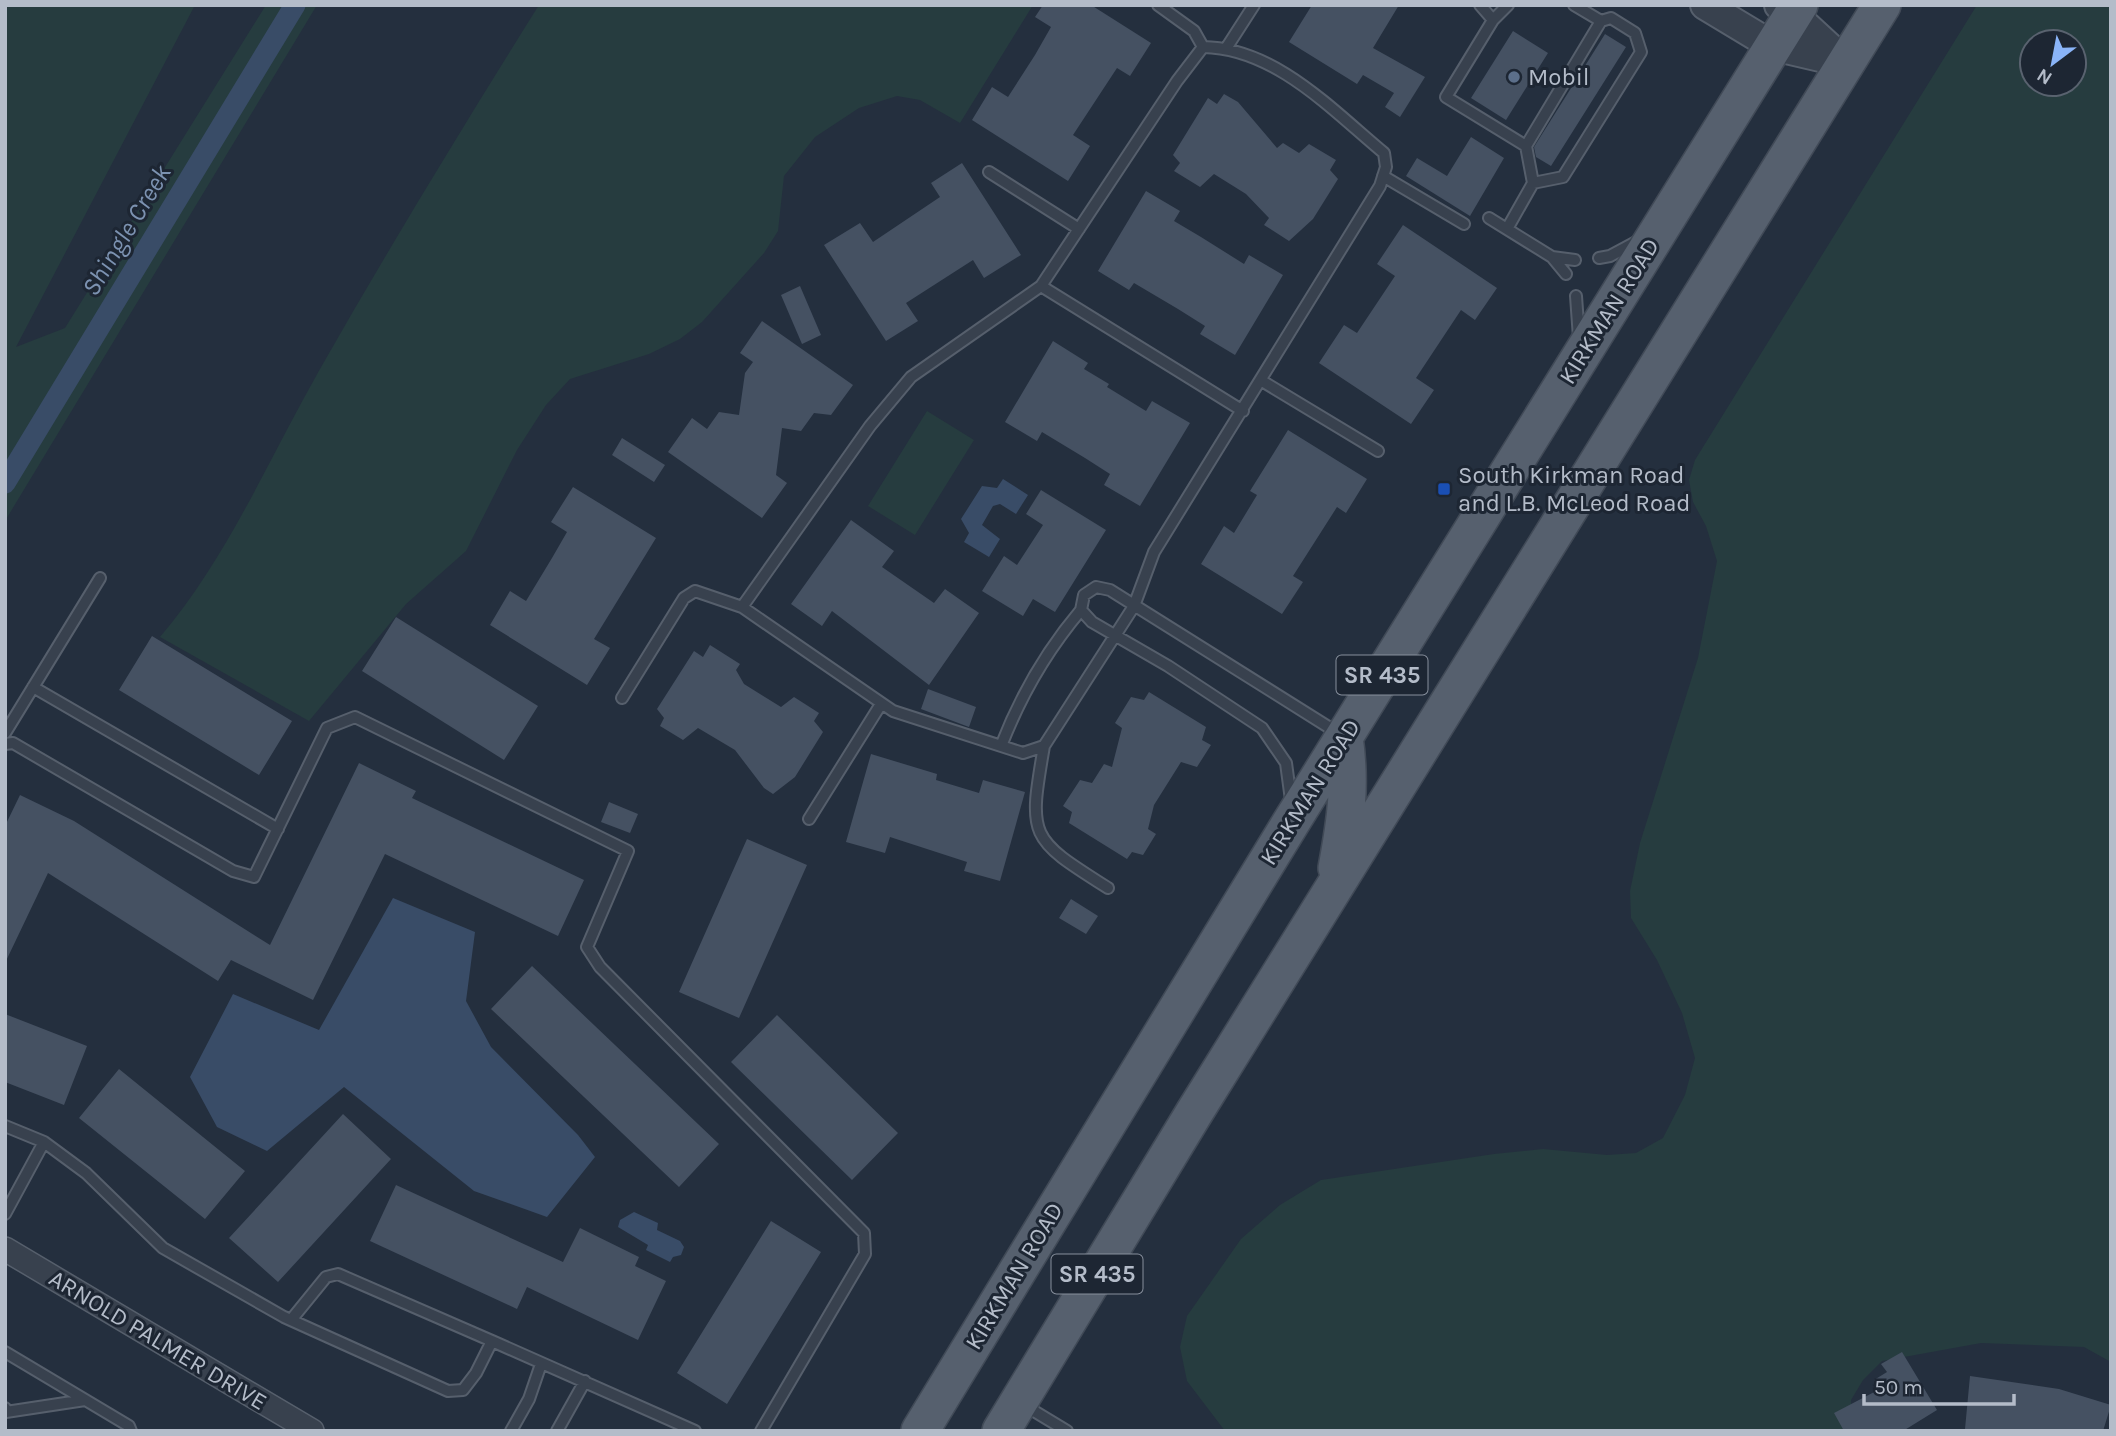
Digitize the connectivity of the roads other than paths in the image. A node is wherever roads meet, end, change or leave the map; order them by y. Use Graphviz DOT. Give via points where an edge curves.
graph roads {
  1 [pos="1158,5"];
  2 [pos="1254,5"];
  3 [pos="1480,5"];
  4 [pos="1508,5"];
  5 [pos="1574,5"];
  6 [pos="1705,5"];
  7 [pos="1882,5"];
  8 [pos="1790,8"];
  9 [pos="1493,20"];
  10 [pos="1601,21"];
  11 [pos="1773,46"];
  12 [pos="1203,47"];
  13 [pos="1227,47"];
  14 [pos="1846,63"];
  15 [pos="1525,146"];
  16 [pos="989,172"];
  17 [pos="1383,176"];
  18 [pos="1533,183"];
  19 [pos="1489,218"];
  20 [pos="1464,224"];
  21 [pos="1661,226"];
  22 [pos="1079,229"];
  23 [pos="1507,229"];
  24 [pos="1552,257"];
  25 [pos="1599,258"];
  26 [pos="1575,260"];
  27 [pos="1566,274"];
  28 [pos="1041,286"];
  29 [pos="1576,296"];
  30 [pos="1578,359"];
  31 [pos="1262,381"];
  32 [pos="1243,411"];
  33 [pos="1378,452"];
  34 [pos="100,578"];
  35 [pos="1134,606"];
  36 [pos="742,607"];
  37 [pos="1081,610"];
  38 [pos="1116,635"];
  39 [pos="33,687"];
  40 [pos="622,698"];
  41 [pos="881,704"];
  42 [pos="5,733"];
  43 [pos="1344,737"];
  44 [pos="5,744"];
  45 [pos="1001,746"];
  46 [pos="1044,746"];
  47 [pos="809,819"];
  48 [pos="1290,824"];
  49 [pos="278,829"];
  50 [pos="1108,888"];
  51 [pos="1333,890"];
  52 [pos="5,1126"];
  53 [pos="44,1142"];
  54 [pos="5,1214"];
  55 [pos="5,1249"];
  56 [pos="291,1320"];
  57 [pos="492,1340"];
  58 [pos="5,1352"];
  59 [pos="541,1364"];
  60 [pos="585,1381"];
  61 [pos="85,1400"];
  62 [pos="5,1408"];
  63 [pos="1010,1416"];
  64 [pos="131,1431"];
  65 [pos="312,1431"];
  66 [pos="511,1431"];
  67 [pos="558,1431"];
  68 [pos="695,1431"];
  69 [pos="761,1431"];
  70 [pos="920,1431"];
  71 [pos="1067,1431"];
  1 -- 12 [label="lane" via="1195,31"];
  2 -- 13 [label="lane"];
  3 -- 9 [label="lane"];
  4 -- 9 [label="lane"];
  5 -- 10 [label="lane"];
  6 -- 11 [label="street"];
  7 -- 14 [label="main road, SR 435"];
  8 -- 11 [label="main road, KIRKMAN ROAD / SR 435"];
  8 -- 14 [label="street"];
  9 -- 15 [label="lane" via="1446,97"];
  10 -- 15 [label="lane"];
  10 -- 18 [label="lane" via="1611,18 1635,33 1641,52 1563,177"];
  11 -- 14 [label="street"];
  11 -- 21 [label="main road, KIRKMAN ROAD / SR 435"];
  12 -- 13 [label="lane"];
  12 -- 22 [label="lane"];
  13 -- 17 [label="lane" via="1288,74 1384,153"];
  14 -- 51 [label="main road, SR 435"];
  15 -- 18 [label="lane"];
  16 -- 22 [label="lane"];
  17 -- 20 [label="lane"];
  17 -- 31 [label="lane"];
  18 -- 23 [label="lane"];
  19 -- 23 [label="lane"];
  21 -- 25 [label="lane"];
  21 -- 30 [label="main road, KIRKMAN ROAD / SR 435"];
  22 -- 28 [label="lane"];
  23 -- 24 [label="lane"];
  24 -- 26 [label="lane"];
  24 -- 27 [label="lane"];
  28 -- 32 [label="lane"];
  28 -- 36 [label="lane" via="911,377 870,426"];
  29 -- 30 [label="lane"];
  30 -- 43 [label="main road, KIRKMAN ROAD / SR 435"];
  31 -- 32 [label="lane"];
  31 -- 33 [label="lane"];
  32 -- 35 [label="lane" via="1154,551"];
  34 -- 39 [label="lane"];
  35 -- 37 [label="lane" via="1097,587 1084,595"];
  35 -- 38 [label="lane"];
  35 -- 43 [label="lane"];
  36 -- 40 [label="lane" via="695,591 684,598"];
  36 -- 41 [label="lane"];
  37 -- 38 [label="lane"];
  37 -- 45 [label="lane" via="1059,636 1013,714"];
  38 -- 46 [label="lane"];
  38 -- 48 [label="lane" via="1262,728 1286,763"];
  39 -- 42 [label="lane"];
  39 -- 49 [label="lane"];
  41 -- 45 [label="lane"];
  41 -- 47 [label="lane"];
  43 -- 48 [label="main road, KIRKMAN ROAD / SR 435"];
  43 -- 51 [label="main road" via="1349,807"];
  44 -- 49 [label="lane" via="13,743 233,872 254,877"];
  45 -- 46 [label="lane" via="1023,753"];
  46 -- 50 [label="lane" via="1034,805 1037,829 1055,854"];
  48 -- 70 [label="main road, KIRKMAN ROAD / SR 435"];
  49 -- 69 [label="lane" via="327,728 355,717 628,851 587,947 600,967 864,1233 865,1254"];
  51 -- 63 [label="main road, SR 435"];
  52 -- 53 [label="lane"];
  53 -- 54 [label="lane"];
  53 -- 56 [label="lane" via="86,1173 163,1248"];
  55 -- 65 [label="street, ARNOLD PALMER DRIVE"];
  56 -- 57 [label="lane" via="326,1277 338,1273"];
  56 -- 57 [label="lane" via="448,1391 463,1390"];
  57 -- 59 [label="lane"];
  58 -- 61 [label="lane"];
  59 -- 60 [label="lane"];
  59 -- 66 [label="lane"];
  60 -- 67 [label="lane"];
  60 -- 68 [label="lane"];
  61 -- 62 [label="lane" via="6,1412"];
  61 -- 64 [label="lane"];
  63 -- 71 [label="lane"];
}
